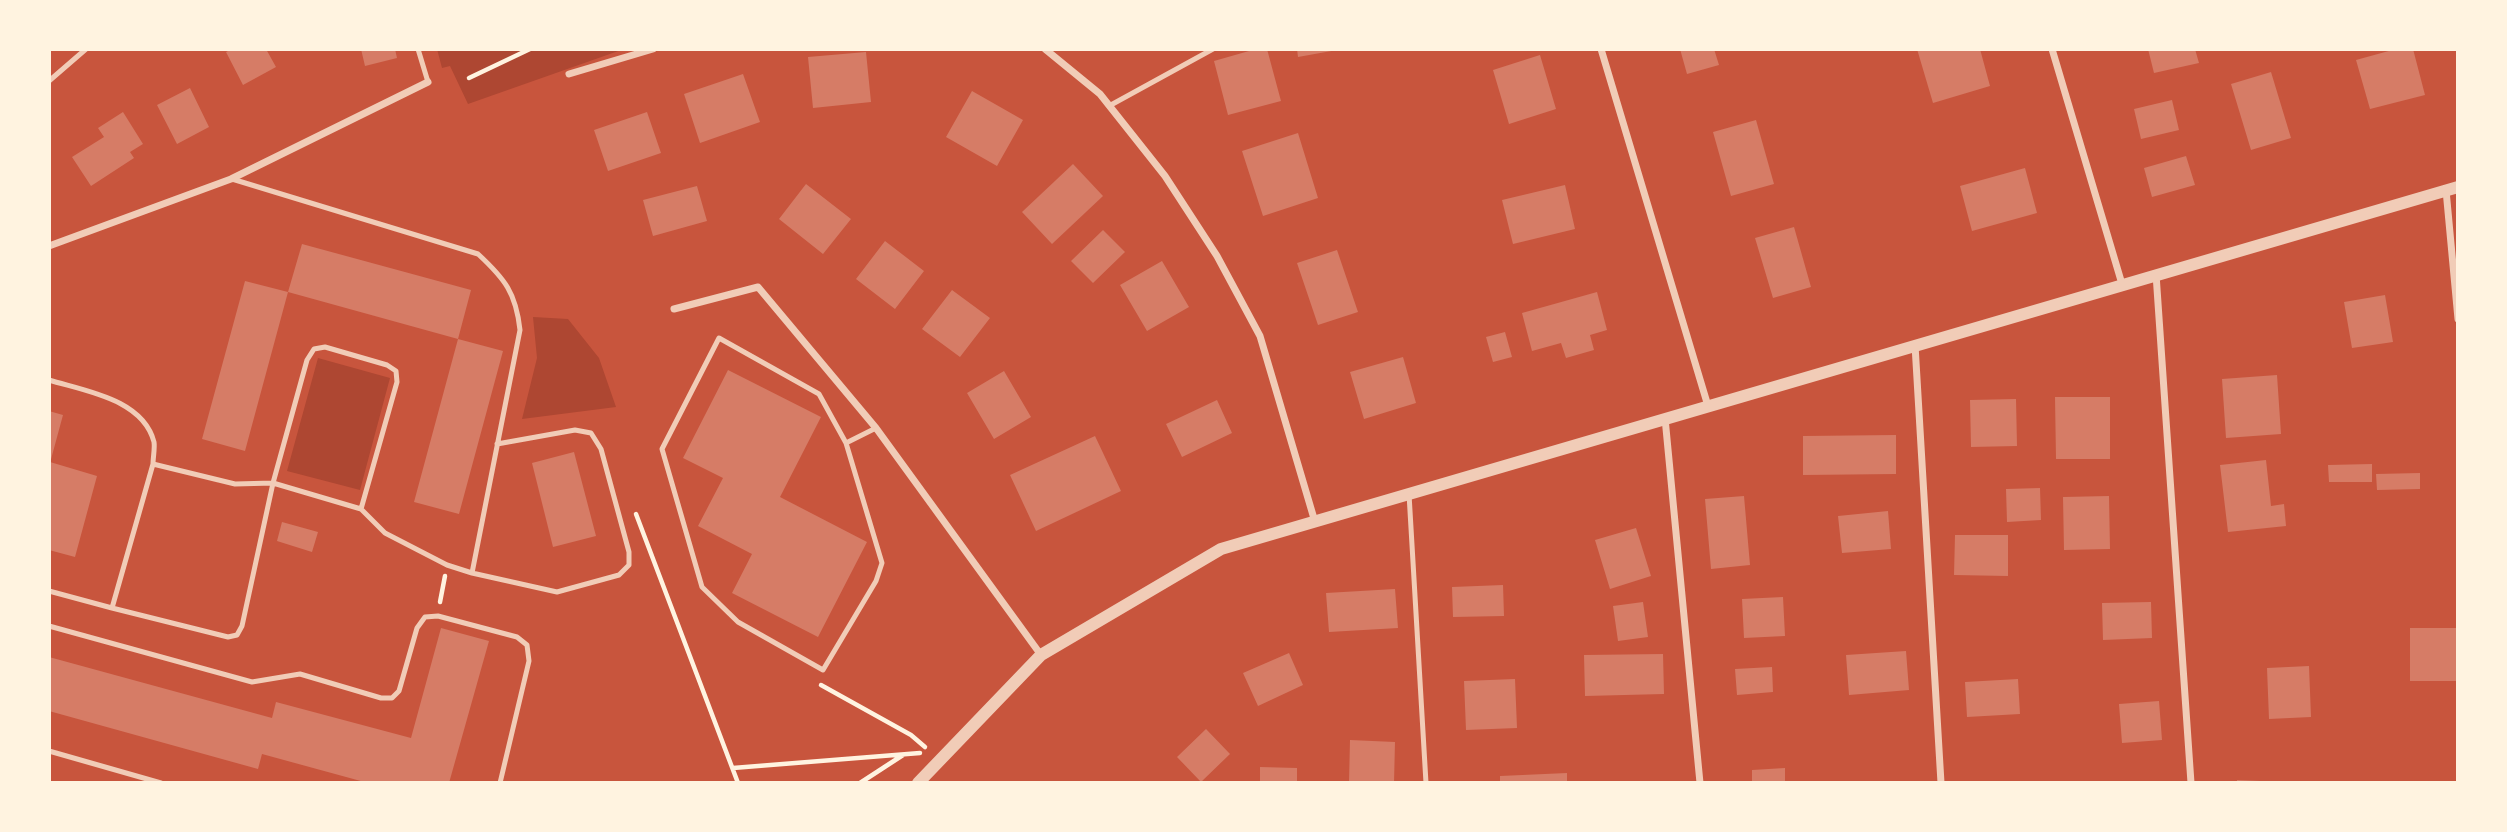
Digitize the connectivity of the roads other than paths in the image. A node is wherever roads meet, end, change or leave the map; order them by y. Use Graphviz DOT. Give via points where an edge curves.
graph roads {
  1 [pos="86,49"];
  2 [pos="418,49"];
  3 [pos="653,49"];
  4 [pos="1045,49"];
  5 [pos="1213,49"];
  6 [pos="1601,49"];
  7 [pos="2052,49"];
  8 [pos="569,74"];
  9 [pos="49,81"];
  10 [pos="428,82"];
  11 [pos="1109,106"];
  12 [pos="231,179"];
  13 [pos="2452,188"];
  14 [pos="49,246"];
  15 [pos="2156,274"];
  16 [pos="2122,284"];
  17 [pos="674,309"];
  18 [pos="2458,319"];
  19 [pos="1915,344"];
  20 [pos="49,380"];
  21 [pos="1708,406"];
  22 [pos="1665,418"];
  23 [pos="876,428"];
  24 [pos="846,443"];
  25 [pos="497,444"];
  26 [pos="153,464"];
  27 [pos="273,483"];
  28 [pos="1409,494"];
  29 [pos="361,509"];
  30 [pos="1315,522"];
  31 [pos="472,573"];
  32 [pos="49,591"];
  33 [pos="112,608"];
  34 [pos="49,626"];
  35 [pos="1041,655"];
  36 [pos="49,751"];
  37 [pos="161,783"];
  38 [pos="500,783"];
  39 [pos="918,783"];
  40 [pos="1426,783"];
  41 [pos="1700,783"];
  42 [pos="1941,783"];
  43 [pos="2191,783"];
  1 -- 9 [label="lane"];
  2 -- 10 [label="lane"];
  3 -- 8 [label="street"];
  4 -- 11 [label="street"];
  5 -- 11 [label="lane"];
  6 -- 21 [label="street"];
  7 -- 16 [label="street"];
  10 -- 12 [label="street"];
  11 -- 30 [label="street" via="1165,176 1260,336"];
  12 -- 14 [label="street"];
  12 -- 25 [label="lane" via="478,254 504,278 518,307 520,330"];
  13 -- 15 [label="street"];
  13 -- 18 [label="street"];
  15 -- 16 [label="street"];
  15 -- 43 [label="street"];
  16 -- 19 [label="street"];
  17 -- 23 [label="street" via="758,287"];
  19 -- 21 [label="street"];
  19 -- 42 [label="street"];
  20 -- 26 [label="lane" via="119,403 140,417 154,442"];
  21 -- 22 [label="street"];
  22 -- 28 [label="street"];
  22 -- 41 [label="street"];
  23 -- 24 [label="lane"];
  23 -- 35 [label="street"];
  24 -- 24 [label="lane" via="882,563 823,670 738,622 702,587 662,449 719,338 819,394"];
  25 -- 31 [label="lane"];
  25 -- 31 [label="lane" via="575,430 591,433 601,449 629,565 619,575 557,592"];
  26 -- 27 [label="lane" via="234,484"];
  26 -- 33 [label="lane"];
  27 -- 29 [label="lane"];
  27 -- 29 [label="lane" via="314,349 325,347 387,365 396,371 397,383"];
  27 -- 33 [label="lane" via="237,635 228,637"];
  28 -- 30 [label="street"];
  28 -- 40 [label="lane"];
  29 -- 31 [label="lane" via="385,533"];
  30 -- 35 [label="street" via="1221,550"];
  32 -- 33 [label="lane"];
  34 -- 38 [label="lane" via="252,682 300,674 381,698 392,698 399,691 417,628 425,617 438,616 517,637 527,645 529,661"];
  35 -- 39 [label="street"];
  36 -- 37 [label="lane"];
}
